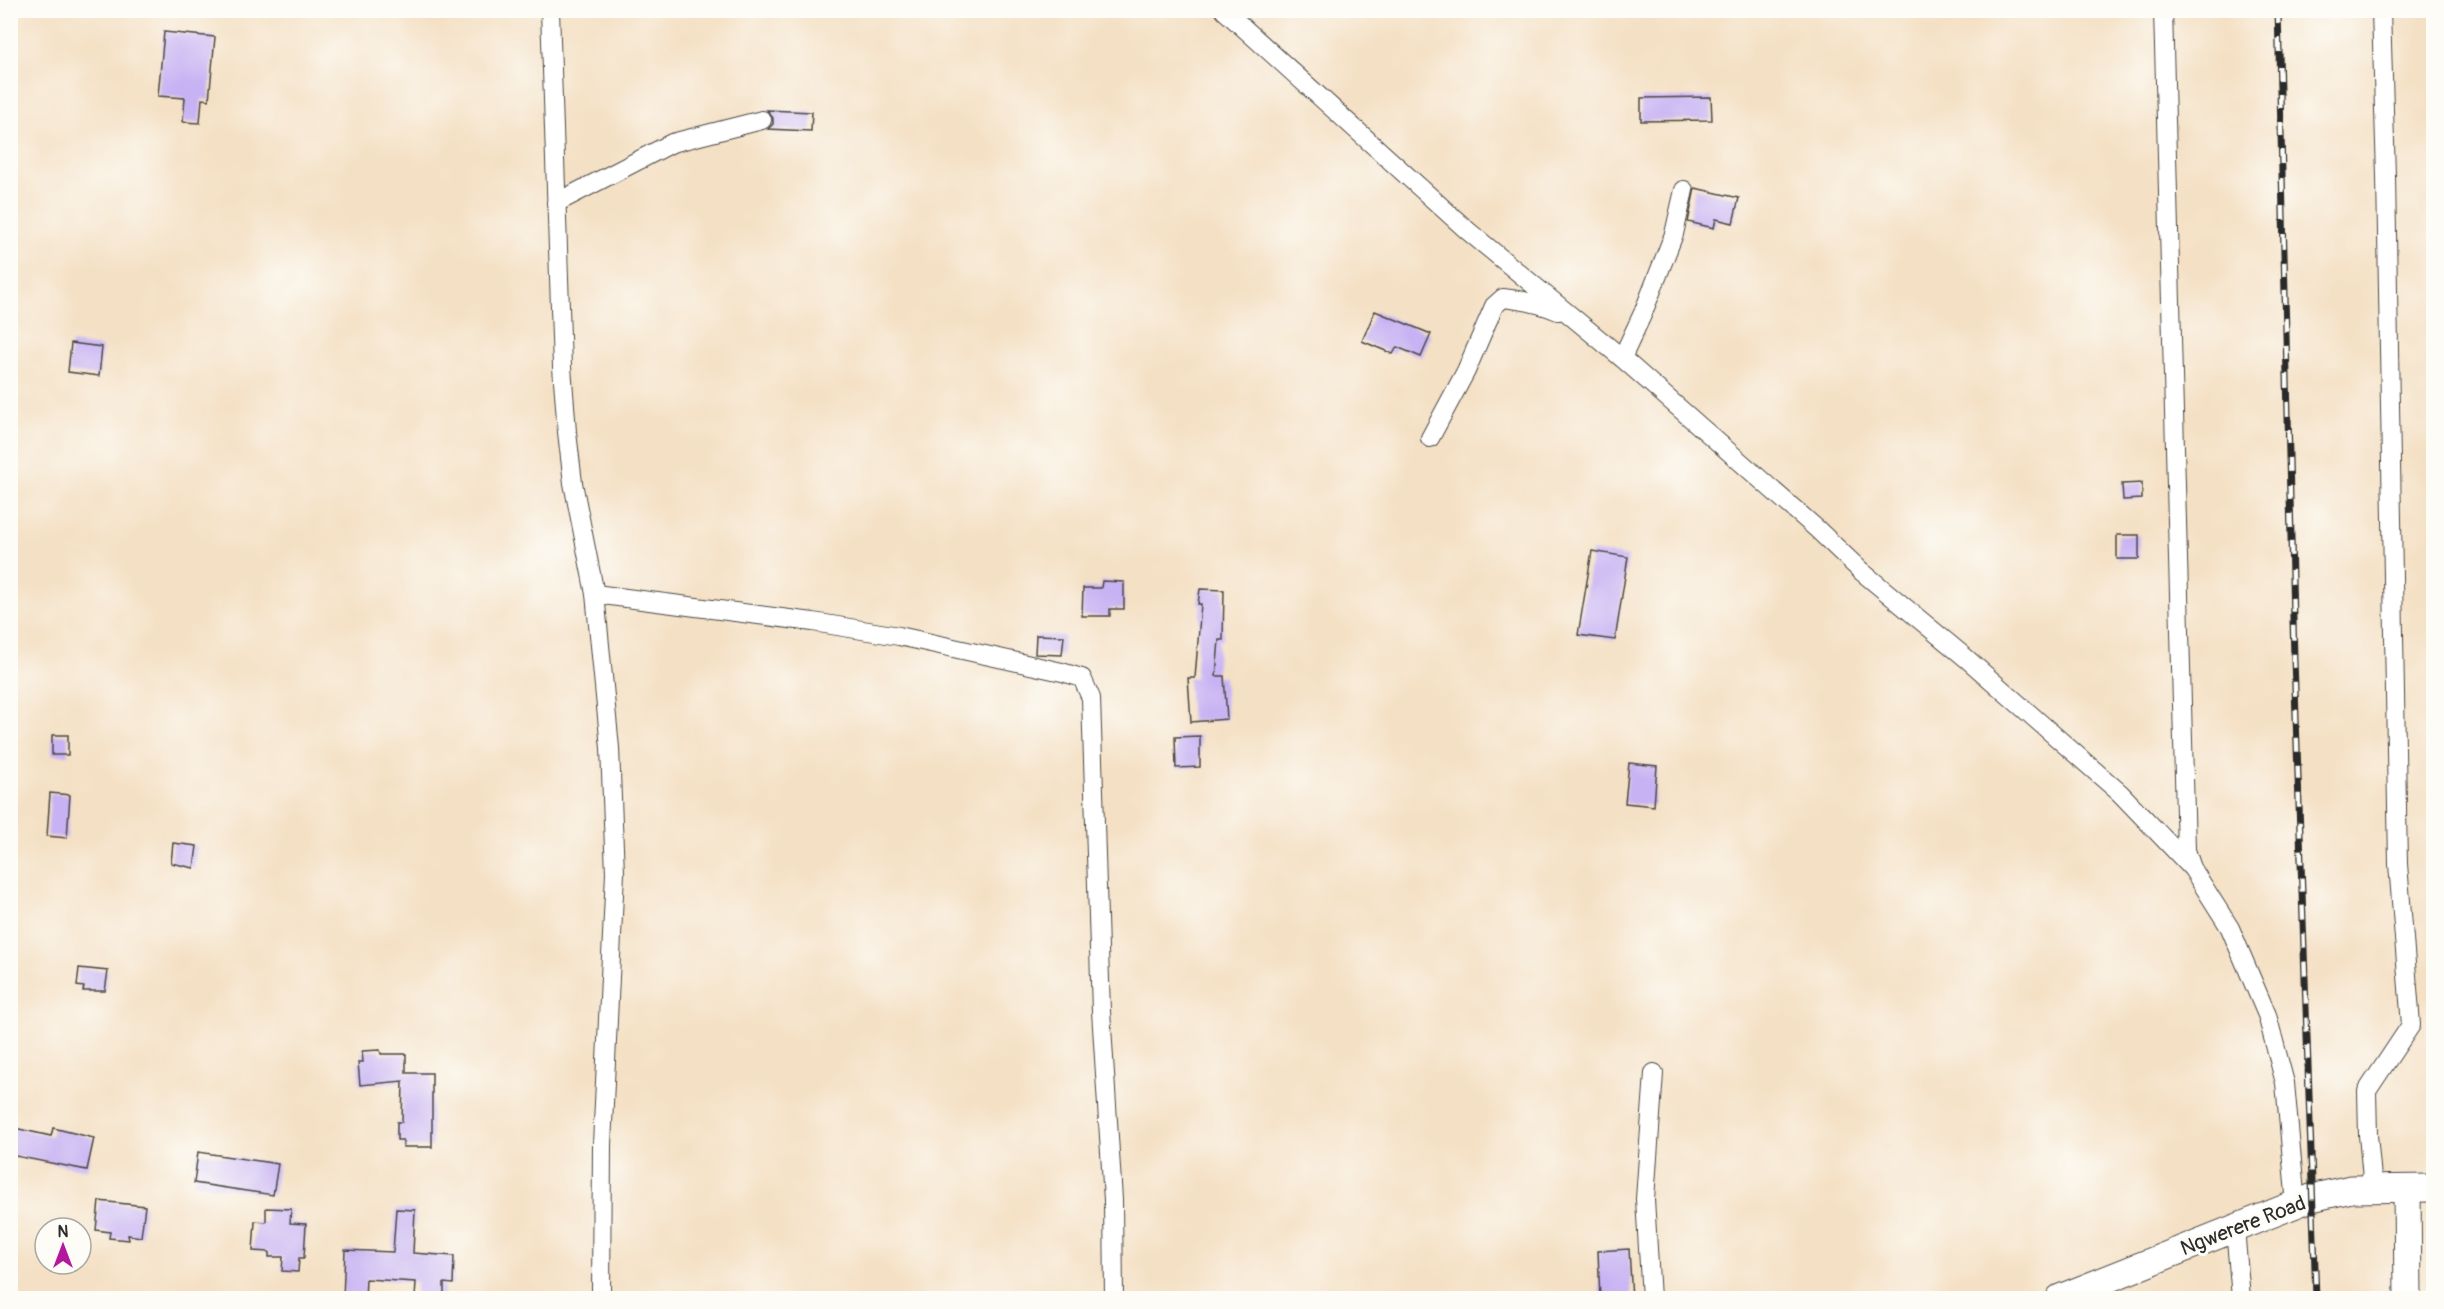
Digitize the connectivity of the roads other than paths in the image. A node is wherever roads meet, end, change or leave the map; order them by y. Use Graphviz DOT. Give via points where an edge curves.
graph roads {
  1 [pos="550,10"];
  2 [pos="1224,10"];
  3 [pos="2163,10"];
  4 [pos="2381,10"];
  5 [pos="762,120"];
  6 [pos="1684,190"];
  7 [pos="556,202"];
  8 [pos="1576,320"];
  9 [pos="1622,358"];
  10 [pos="1430,438"];
  11 [pos="595,594"];
  12 [pos="2192,868"];
  13 [pos="1654,1073"];
  14 [pos="2433,1188"];
  15 [pos="2373,1189"];
  16 [pos="2407,1189"];
  17 [pos="2296,1204"];
  18 [pos="2235,1228"];
  19 [pos="601,1299"];
  20 [pos="1114,1299"];
  21 [pos="1652,1299"];
  22 [pos="2060,1299"];
  23 [pos="2241,1299"];
  24 [pos="2408,1299"];
  1 -- 7 [label="street"];
  2 -- 8 [label="street" via="1468,231"];
  3 -- 12 [label="street" via="2186,850"];
  4 -- 15 [label="street" via="2398,864 2411,1024 2367,1091"];
  5 -- 7 [label="street" via="672,143"];
  6 -- 9 [label="street" via="1674,234"];
  7 -- 11 [label="street" via="567,432"];
  8 -- 9 [label="street"];
  8 -- 10 [label="street" via="1547,306 1503,298 1494,306 1466,371"];
  9 -- 12 [label="street" via="1861,571 2120,793"];
  11 -- 19 [label="street" via="610,737 615,873 602,1145"];
  11 -- 20 [label="street" via="899,636 1082,678 1091,698"];
  12 -- 17 [label="street" via="2230,928 2267,1015 2285,1083"];
  13 -- 21 [label="street" via="1645,1199"];
  14 -- 16 [label="main road, Ngwerere Road"];
  15 -- 16 [label="main road, Ngwerere Road"];
  15 -- 17 [label="main road, Ngwerere Road" via="2351,1189"];
  16 -- 24 [label="main road"];
  17 -- 18 [label="main road, Ngwerere Road"];
  18 -- 22 [label="main road, Ngwerere Road"];
  18 -- 23 [label="street"];
}
